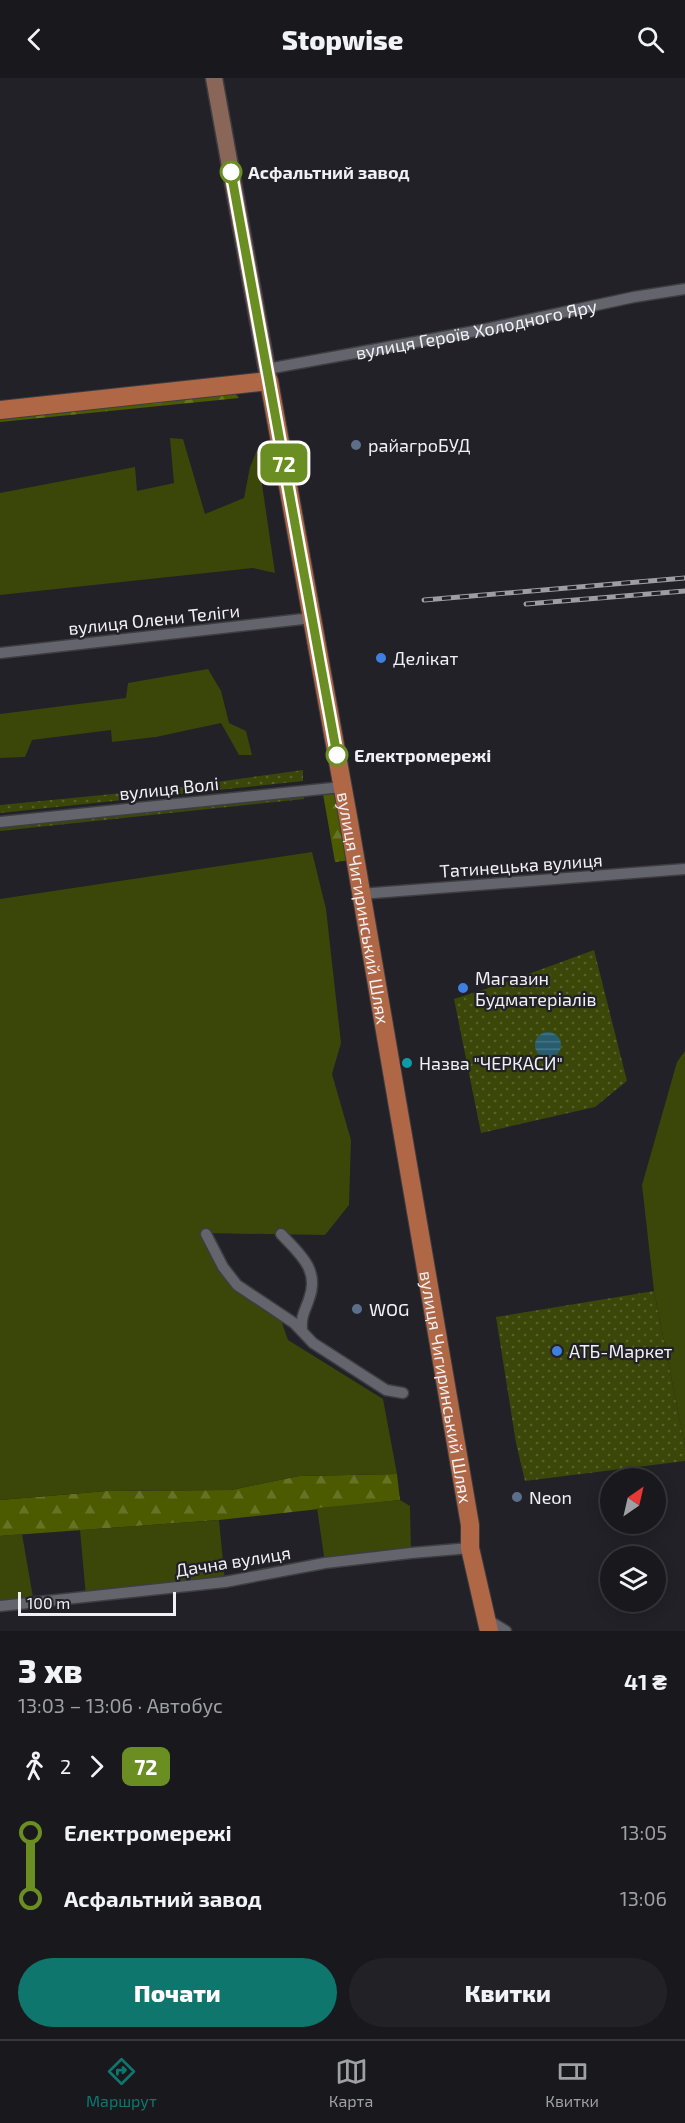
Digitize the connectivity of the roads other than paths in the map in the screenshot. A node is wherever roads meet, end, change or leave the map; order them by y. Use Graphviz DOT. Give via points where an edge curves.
graph roads {
  1 [pos="214,78"];
  2 [pos="685,289"];
  3 [pos="268,375"];
  4 [pos="0,410"];
  5 [pos="312,618"];
  6 [pos="0,653"];
  7 [pos="342,787"];
  8 [pos="0,822"];
  9 [pos="685,869"];
  10 [pos="360,894"];
  11 [pos="206,1234"];
  12 [pos="280,1234"];
  13 [pos="302,1331"];
  14 [pos="403,1393"];
  15 [pos="470,1548"];
  16 [pos="0,1606"];
  17 [pos="488,1625"];
  18 [pos="506,1631"];
  1 -- 3 [label="main road, вулиця Чигиринський Шлях"];
  2 -- 3 [label="street, вулиця Героїв Холодного Яру"];
  3 -- 4 [label="main road, вулиця Героїв Холодного Яру"];
  3 -- 5 [label="main road, вулиця Чигиринський Шлях"];
  5 -- 6 [label="street, вулиця Олени Теліги"];
  5 -- 7 [label="main road, вулиця Чигиринський Шлях"];
  7 -- 8 [label="street, вулиця Волі"];
  7 -- 10 [label="main road, вулиця Чигиринський Шлях"];
  9 -- 10 [label="street, Татинецька вулиця"];
  10 -- 15 [label="main road, вулиця Чигиринський Шлях" via="470,1525"];
  11 -- 13 [label="street" via="237,1285"];
  12 -- 13 [label="street" via="302,1256 312,1274 313,1286 302,1314"];
  13 -- 14 [label="street" via="313,1343 386,1390"];
  15 -- 16 [label="street, Дачна вулиця" via="325,1563 225,1582"];
  15 -- 17 [label="main road, вулиця Чигиринський Шлях"];
  17 -- 18 [label="street"];
}
